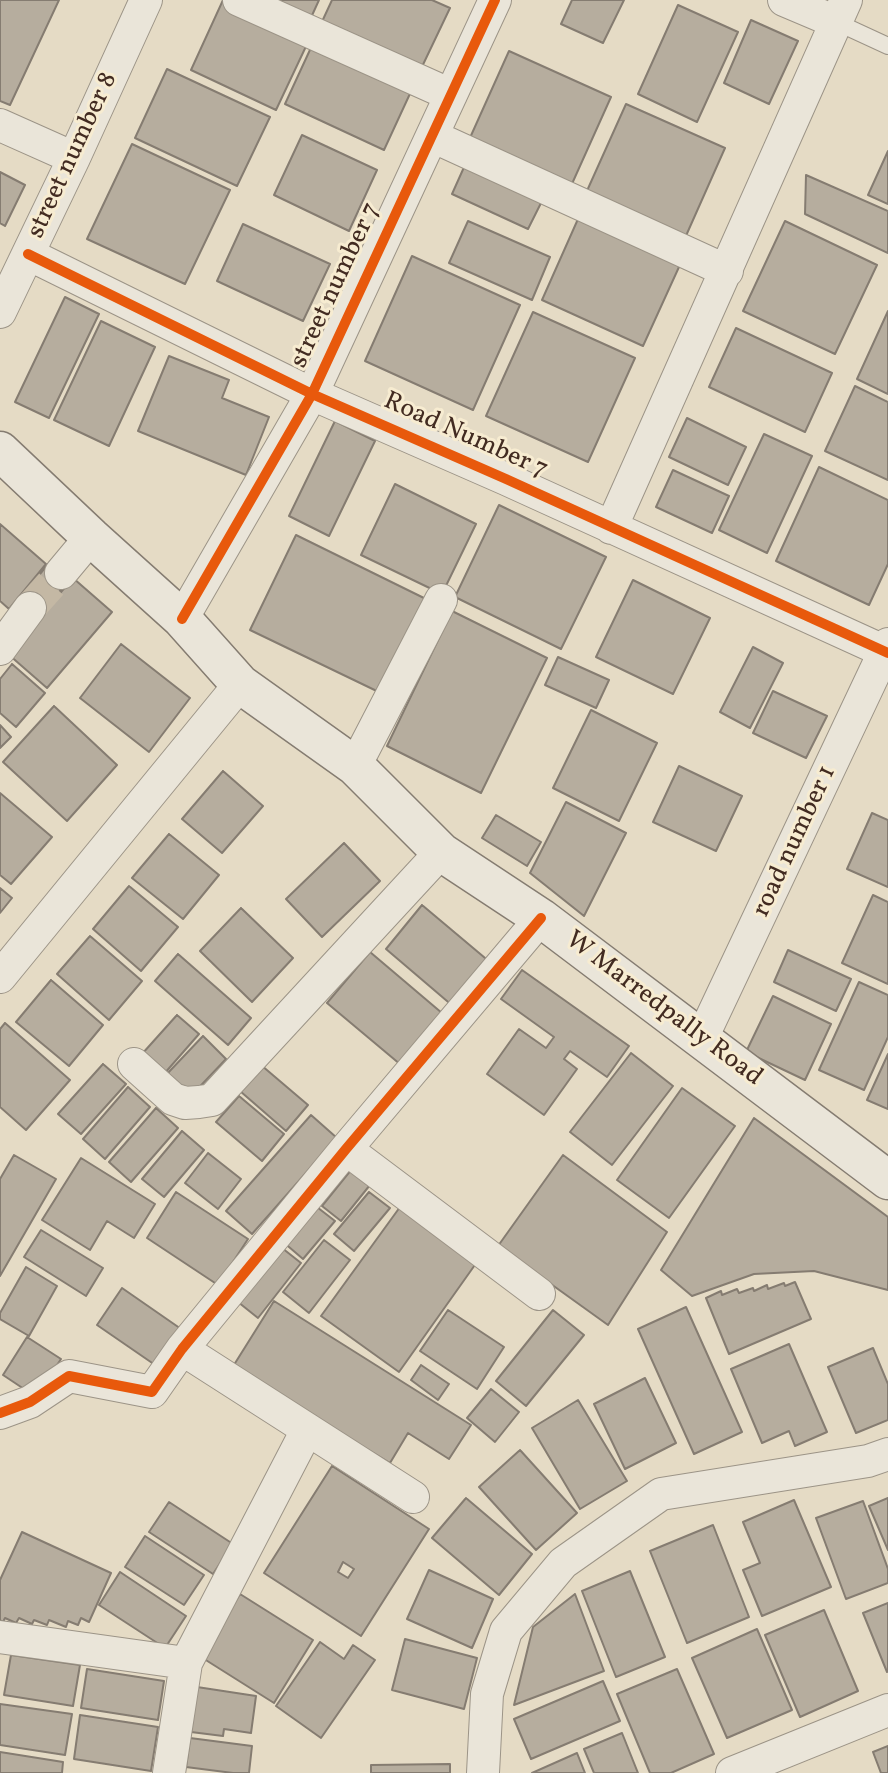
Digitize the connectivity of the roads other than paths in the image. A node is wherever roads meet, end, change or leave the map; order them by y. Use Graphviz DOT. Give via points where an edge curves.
graph roads {
  1 [pos="146,0"];
  2 [pos="239,0"];
  3 [pos="495,0"];
  4 [pos="784,0"];
  5 [pos="841,11"];
  6 [pos="888,46"];
  7 [pos="451,95"];
  8 [pos="0,125"];
  9 [pos="432,136"];
  10 [pos="75,158"];
  11 [pos="28,254"];
  12 [pos="727,271"];
  13 [pos="0,312"];
  14 [pos="312,394"];
  15 [pos="0,451"];
  16 [pos="611,528"];
  17 [pos="91,537"];
  18 [pos="61,573"];
  19 [pos="441,600"];
  20 [pos="30,608"];
  21 [pos="183,620"];
  22 [pos="0,649"];
  23 [pos="887,649"];
  24 [pos="240,684"];
  25 [pos="355,766"];
  26 [pos="441,852"];
  27 [pos="541,918"];
  28 [pos="0,977"];
  29 [pos="702,1038"];
  30 [pos="134,1064"];
  31 [pos="346,1149"];
  32 [pos="888,1180"];
  33 [pos="539,1294"];
  34 [pos="182,1349"];
  35 [pos="0,1413"];
  36 [pos="307,1430"];
  37 [pos="888,1454"];
  38 [pos="413,1497"];
  39 [pos="0,1637"];
  40 [pos="186,1663"];
  41 [pos="888,1710"];
  42 [pos="169,1773"];
  43 [pos="484,1773"];
  44 [pos="732,1773"];
  1 -- 10 [label="street, street number 8"];
  2 -- 7 [label="street"];
  3 -- 7 [label="street, street number 7"];
  4 -- 5 [label="street"];
  5 -- 6 [label="lane"];
  5 -- 12 [label="street"];
  7 -- 9 [label="street, street number 7"];
  8 -- 10 [label="street"];
  9 -- 12 [label="street"];
  9 -- 14 [label="street, street number 7"];
  10 -- 11 [label="street, street number 8"];
  11 -- 13 [label="street, street number 8"];
  11 -- 14 [label="street, Road Number 7"];
  12 -- 16 [label="street"];
  14 -- 16 [label="street, Road Number 7"];
  14 -- 21 [label="street, street number 7"];
  15 -- 17 [label="main road, W Marredpally Road"];
  16 -- 23 [label="street, Road Number 7"];
  17 -- 18 [label="street"];
  17 -- 21 [label="main road, W Marredpally Road"];
  19 -- 25 [label="street"];
  20 -- 22 [label="street"];
  21 -- 24 [label="main road, W Marredpally Road"];
  23 -- 29 [label="street, road number 1"];
  24 -- 25 [label="main road, W Marredpally Road"];
  24 -- 28 [label="street"];
  25 -- 26 [label="main road, W Marredpally Road"];
  26 -- 27 [label="main road, W Marredpally Road"];
  26 -- 30 [label="street" via="212,1100 185,1103 173,1099"];
  27 -- 29 [label="main road, W Marredpally Road"];
  27 -- 31 [label="street"];
  29 -- 32 [label="main road, W Marredpally Road"];
  31 -- 33 [label="street"];
  31 -- 34 [label="street"];
  34 -- 35 [label="street" via="152,1392 69,1376 30,1402"];
  34 -- 36 [label="street"];
  36 -- 38 [label="street"];
  36 -- 40 [label="street"];
  37 -- 43 [label="street" via="661,1494 563,1563 506,1631 487,1694"];
  39 -- 40 [label="street"];
  40 -- 42 [label="street"];
  41 -- 44 [label="street"];
}
